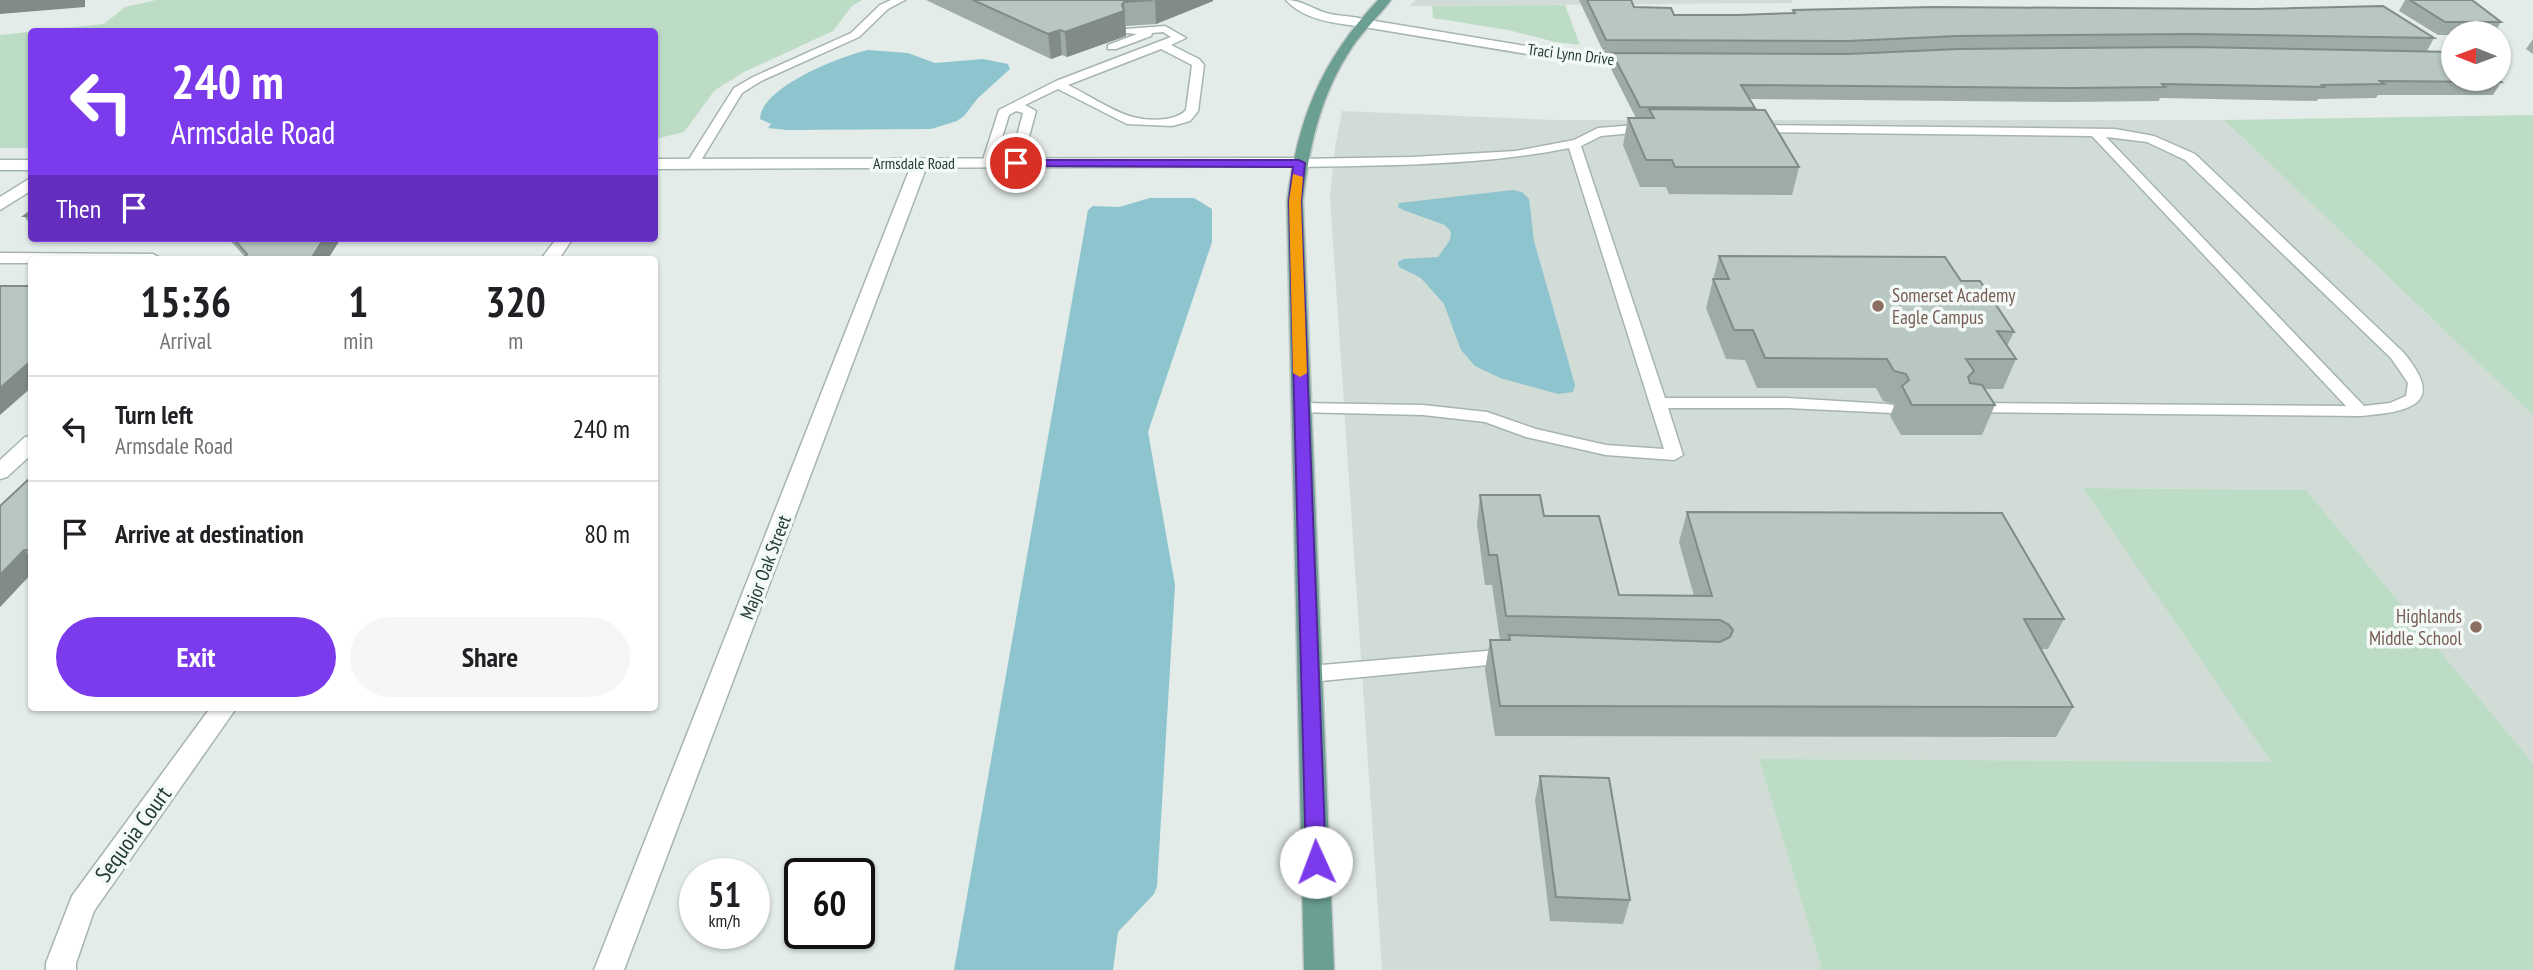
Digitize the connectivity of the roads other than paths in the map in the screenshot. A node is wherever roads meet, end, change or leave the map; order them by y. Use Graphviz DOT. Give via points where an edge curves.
graph roads {
  1 [pos="900,0"];
  2 [pos="1293,0"];
  3 [pos="1385,0"];
  4 [pos="1363,23"];
  5 [pos="1157,30"];
  6 [pos="1130,31"];
  7 [pos="1162,45"];
  8 [pos="1654,61"];
  9 [pos="1111,65"];
  10 [pos="1060,85"];
  11 [pos="1014,106"];
  12 [pos="1661,128"];
  13 [pos="1741,129"];
  14 [pos="2095,132"];
  15 [pos="1574,144"];
  16 [pos="920,163"];
  17 [pos="988,163"];
  18 [pos="1016,163"];
  19 [pos="1299,163"];
  20 [pos="658,164"];
  21 [pos="692,164"];
  22 [pos="0,165"];
  23 [pos="28,165"];
  24 [pos="28,185"];
  25 [pos="0,205"];
  26 [pos="0,258"];
  27 [pos="28,258"];
  28 [pos="1658,402"];
  29 [pos="1301,408"];
  30 [pos="1966,408"];
  31 [pos="1887,409"];
  32 [pos="2360,411"];
  33 [pos="28,446"];
  34 [pos="0,472"];
  35 [pos="1531,656"];
  36 [pos="1310,674"];
  37 [pos="222,711"];
  38 [pos="61,970"];
  39 [pos="609,970"];
  40 [pos="1319,970"];
  1 -- 21 [label="lane" via="884,7 855,35 738,91"];
  2 -- 4 [label="street, Traci Lynn Drive" via="1308,11"];
  3 -- 4 [label="main road"];
  4 -- 8 [label="street, Traci Lynn Drive" via="1575,58"];
  4 -- 19 [label="main road" via="1318,93"];
  5 -- 6 [label="lane"];
  5 -- 7 [label="lane" via="1165,29 1180,38"];
  5 -- 9 [label="lane" via="1113,43"];
  7 -- 9 [label="lane"];
  7 -- 10 [label="lane" via="1198,65 1192,111 1186,118 1130,121"];
  9 -- 10 [label="lane"];
  10 -- 11 [label="lane"];
  11 -- 17 [label="lane" via="1003,113"];
  11 -- 18 [label="lane" via="1030,111"];
  12 -- 15 [label="lane" via="1598,132"];
  13 -- 14 [label="lane"];
  14 -- 32 [label="lane"];
  14 -- 32 [label="lane" via="2132,134 2190,157 2409,367 2418,387 2410,400 2398,407"];
  15 -- 19 [label="lane" via="1516,155"];
  15 -- 28 [label="lane"];
  16 -- 17 [label="street, Armsdale Road"];
  16 -- 21 [label="street, Armsdale Road"];
  16 -- 39 [label="street, Major Oak Street"];
  17 -- 18 [label="street, Armsdale Road"];
  18 -- 19 [label="street, Armsdale Road"];
  19 -- 29 [label="main road" via="1295,201"];
  20 -- 21 [label="street, Armsdale Road"];
  22 -- 23 [label="street"];
  24 -- 25 [label="street"];
  26 -- 27 [label="street"];
  28 -- 29 [label="lane" via="1674,455 1606,450 1487,417"];
  28 -- 31 [label="lane"];
  29 -- 36 [label="main road"];
  30 -- 32 [label="lane"];
  33 -- 34 [label="street"];
  35 -- 36 [label="lane"];
  36 -- 40 [label="main road"];
  37 -- 38 [label="street, Sequoia Court" via="82,905"];
}
